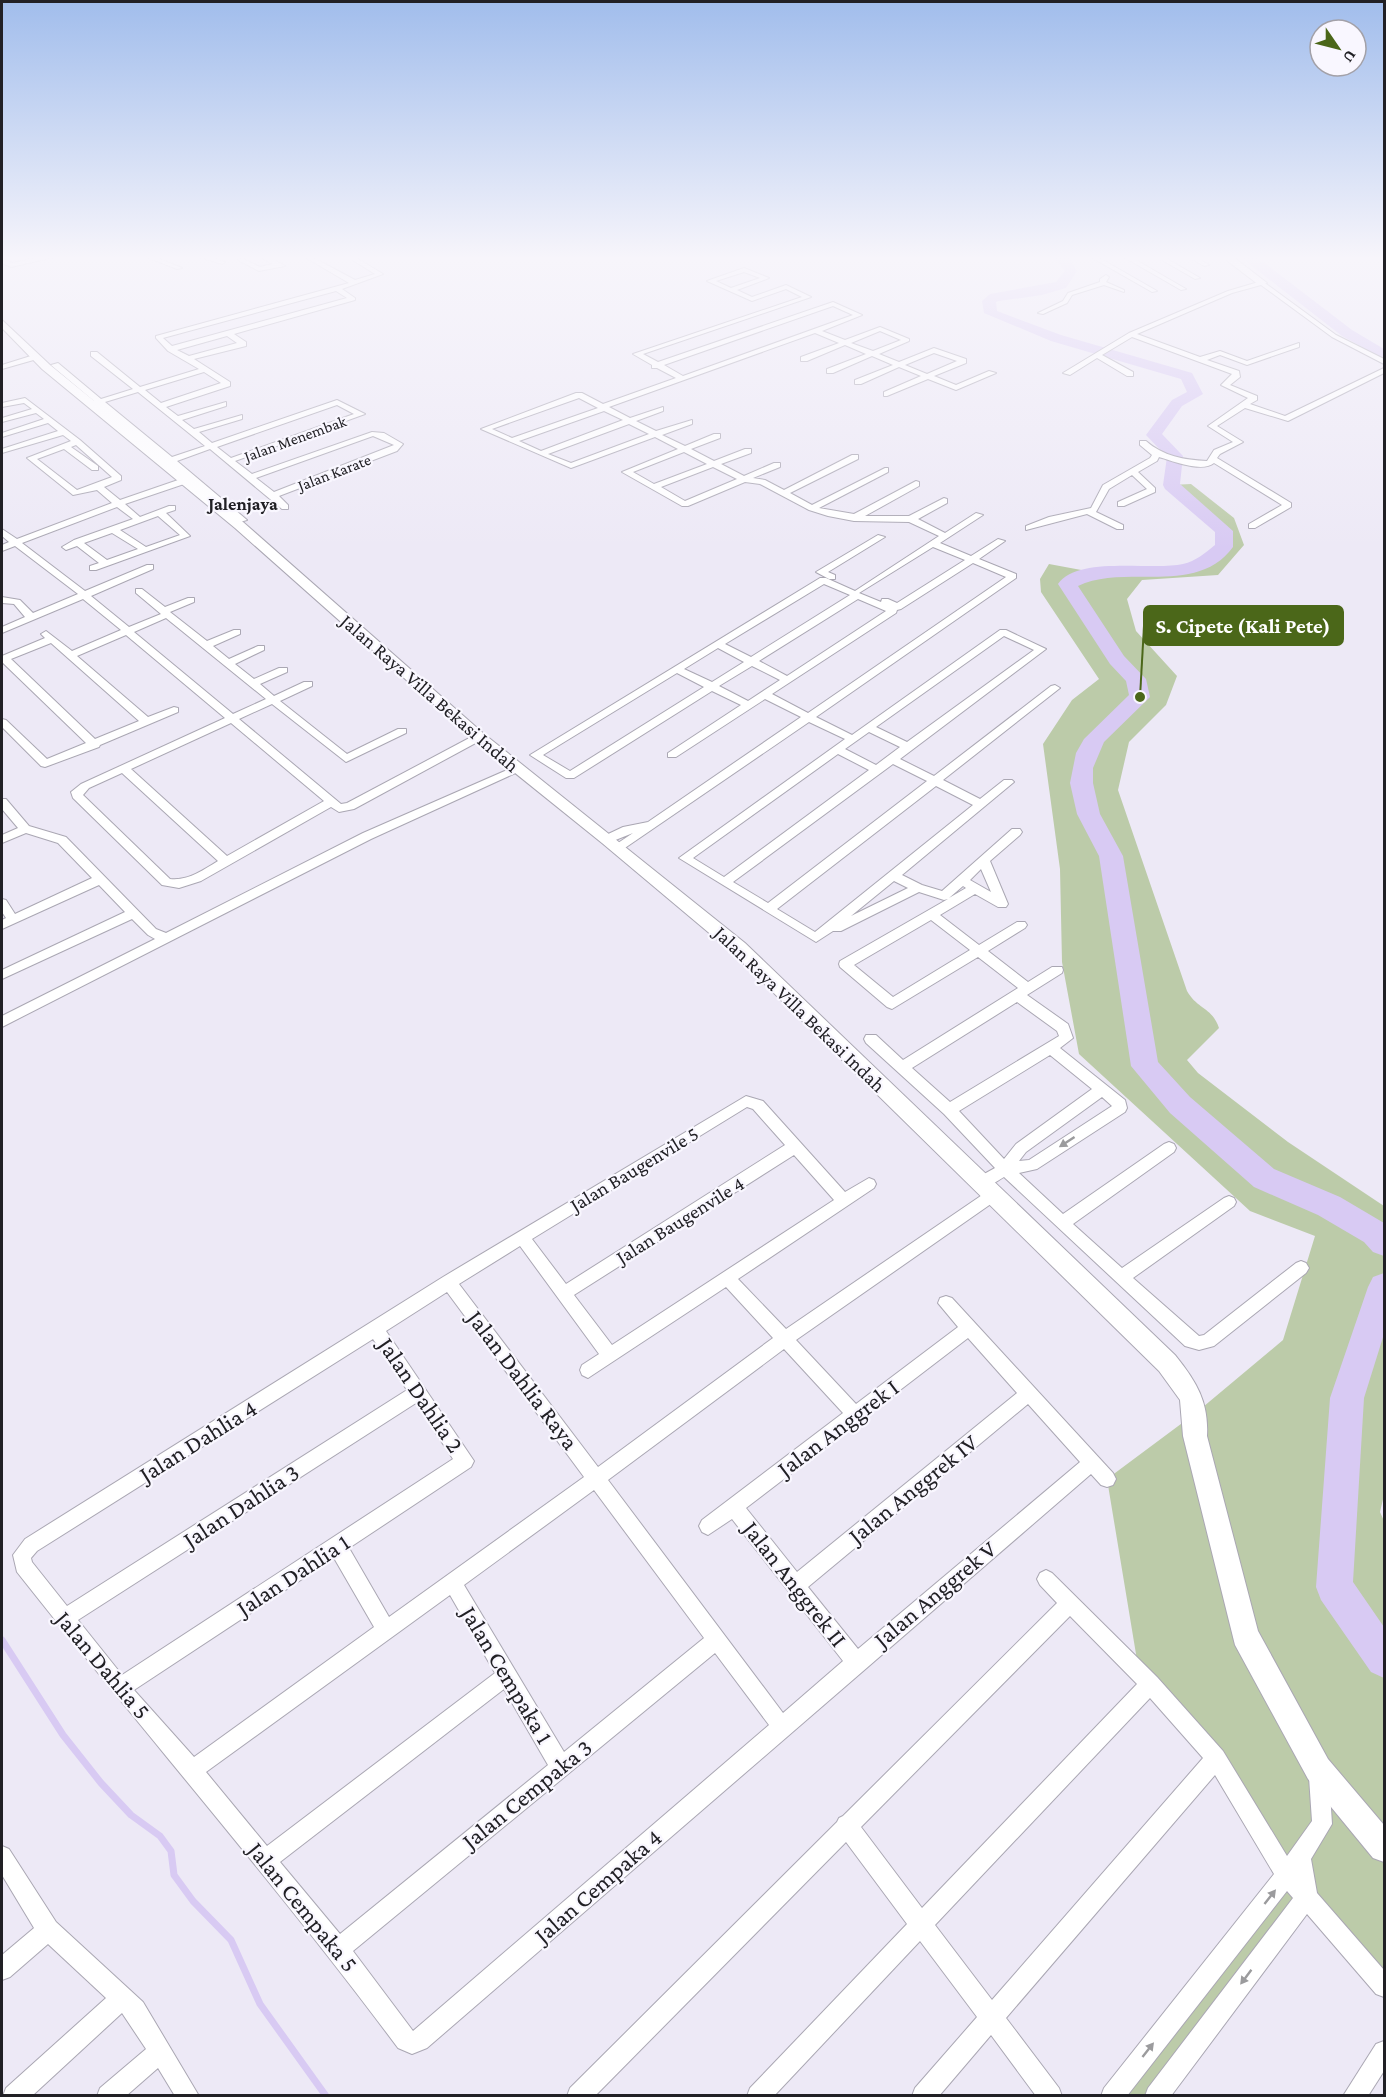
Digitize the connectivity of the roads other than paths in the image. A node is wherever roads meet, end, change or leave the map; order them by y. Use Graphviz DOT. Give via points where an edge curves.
graph roads {
  1 [pos="31,354"];
  2 [pos="94,354"];
  3 [pos="179,354"];
  4 [pos="206,354"];
  5 [pos="637,354"];
  6 [pos="690,354"];
  7 [pos="750,354"];
  8 [pos="817,354"];
  9 [pos="873,354"];
  10 [pos="925,354"];
  11 [pos="944,354"];
  12 [pos="1098,354"];
  13 [pos="1186,354"];
  14 [pos="1217,354"];
  15 [pos="1222,354"];
  16 [pos="1269,354"];
  17 [pos="1368,354"];
  18 [pos="1263,356"];
  19 [pos="34,357"];
  20 [pos="187,359"];
  21 [pos="804,359"];
  22 [pos="1200,359"];
  23 [pos="1384,362"];
  24 [pos="1279,363"];
  25 [pos="56,365"];
  26 [pos="899,365"];
  27 [pos="655,366"];
  28 [pos="2,367"];
  29 [pos="205,369"];
  30 [pos="1384,370"];
  31 [pos="830,371"];
  32 [pos="992,372"];
  33 [pos="1066,373"];
  34 [pos="1130,374"];
  35 [pos="928,376"];
  36 [pos="682,378"];
  37 [pos="858,382"];
  38 [pos="141,389"];
  39 [pos="887,394"];
  40 [pos="96,403"];
  41 [pos="223,404"];
  42 [pos="2,405"];
  43 [pos="1245,405"];
  44 [pos="161,406"];
  45 [pos="603,407"];
  46 [pos="660,409"];
  47 [pos="37,410"];
  48 [pos="239,417"];
  49 [pos="177,419"];
  50 [pos="2,420"];
  51 [pos="49,420"];
  52 [pos="629,421"];
  53 [pos="689,422"];
  54 [pos="63,432"];
  55 [pos="192,432"];
  56 [pos="656,434"];
  57 [pos="2,435"];
  58 [pos="717,436"];
  59 [pos="512,441"];
  60 [pos="77,442"];
  61 [pos="1143,443"];
  62 [pos="65,446"];
  63 [pos="211,447"];
  64 [pos="684,449"];
  65 [pos="2,451"];
  66 [pos="747,451"];
  67 [pos="541,453"];
  68 [pos="1161,456"];
  69 [pos="855,457"];
  70 [pos="1213,459"];
  71 [pos="229,461"];
  72 [pos="296,461"];
  73 [pos="166,462"];
  74 [pos="713,464"];
  75 [pos="777,465"];
  76 [pos="305,466"];
  77 [pos="885,470"];
  78 [pos="1132,470"];
  79 [pos="314,471"];
  80 [pos="251,477"];
  81 [pos="322,477"];
  82 [pos="743,479"];
  83 [pos="184,481"];
  84 [pos="113,482"];
  85 [pos="916,484"];
  86 [pos="98,487"];
  87 [pos="654,487"];
  88 [pos="784,493"];
  89 [pos="273,495"];
  90 [pos="944,501"];
  91 [pos="120,502"];
  92 [pos="1121,504"];
  93 [pos="285,507"];
  94 [pos="172,508"];
  95 [pos="812,508"];
  96 [pos="1089,512"];
  97 [pos="155,514"];
  98 [pos="979,515"];
  99 [pos="854,518"];
  100 [pos="911,519"];
  101 [pos="139,520"];
  102 [pos="243,520"];
  103 [pos="1252,525"];
  104 [pos="1120,527"];
  105 [pos="1029,528"];
  106 [pos="112,529"];
  107 [pos="2,532"];
  108 [pos="945,536"];
  109 [pos="881,537"];
  110 [pos="1000,541"];
  111 [pos="77,542"];
  112 [pos="15,543"];
  113 [pos="933,543"];
  114 [pos="2,548"];
  115 [pos="66,548"];
  116 [pos="144,549"];
  117 [pos="972,559"];
  118 [pos="105,563"];
  119 [pos="150,567"];
  120 [pos="93,568"];
  121 [pos="139,591"];
  122 [pos="858,592"];
  123 [pos="83,594"];
  124 [pos="2,600"];
  125 [pos="191,600"];
  126 [pos="166,612"];
  127 [pos="32,618"];
  128 [pos="2,630"];
  129 [pos="125,630"];
  130 [pos="237,632"];
  131 [pos="717,644"];
  132 [pos="207,645"];
  133 [pos="261,648"];
  134 [pos="71,655"];
  135 [pos="3,659"];
  136 [pos="752,662"];
  137 [pos="228,663"];
  138 [pos="676,669"];
  139 [pos="283,670"];
  140 [pos="788,680"];
  141 [pos="253,683"];
  142 [pos="308,684"];
  143 [pos="713,687"];
  144 [pos="1055,688"];
  145 [pos="768,693"];
  146 [pos="273,699"];
  147 [pos="749,705"];
  148 [pos="174,710"];
  149 [pos="811,715"];
  150 [pos="230,718"];
  151 [pos="2,722"];
  152 [pos="147,722"];
  153 [pos="869,728"];
  154 [pos="402,731"];
  155 [pos="479,737"];
  156 [pos="855,737"];
  157 [pos="95,745"];
  158 [pos="908,747"];
  159 [pos="838,750"];
  160 [pos="672,755"];
  161 [pos="892,759"];
  162 [pos="124,769"];
  163 [pos="516,769"];
  164 [pos="877,770"];
  165 [pos="935,781"];
  166 [pos="1008,782"];
  167 [pos="2,802"];
  168 [pos="331,802"];
  169 [pos="981,804"];
  170 [pos="25,829"];
  171 [pos="1016,832"];
  172 [pos="2,839"];
  173 [pos="614,844"];
  174 [pos="225,861"];
  175 [pos="984,861"];
  176 [pos="893,875"];
  177 [pos="100,879"];
  178 [pos="725,882"];
  179 [pos="967,886"];
  180 [pos="918,888"];
  181 [pos="2,903"];
  182 [pos="769,909"];
  183 [pos="134,913"];
  184 [pos="931,914"];
  185 [pos="7,922"];
  186 [pos="1021,925"];
  187 [pos="163,937"];
  188 [pos="816,938"];
  189 [pos="979,951"];
  190 [pos="1057,970"];
  191 [pos="2,975"];
  192 [pos="1022,992"];
  193 [pos="2,1022"];
  194 [pos="871,1039"];
  195 [pos="1051,1048"];
  196 [pos="902,1068"];
  197 [pos="1101,1090"];
  198 [pos="949,1110"];
  199 [pos="796,1146"];
  200 [pos="1169,1148"];
  201 [pos="1005,1169"];
  202 [pos="869,1184"];
  203 [pos="986,1189"];
  204 [pos="843,1200"];
  205 [pos="1229,1202"];
  206 [pos="1062,1223"];
  207 [pos="522,1237"];
  208 [pos="1301,1268"];
  209 [pos="727,1278"];
  210 [pos="1121,1278"];
  211 [pos="449,1282"];
  212 [pos="564,1293"];
  213 [pos="946,1303"];
  214 [pos="376,1329"];
  215 [pos="968,1329"];
  216 [pos="784,1339"];
  217 [pos="609,1355"];
  218 [pos="588,1370"];
  219 [pos="417,1393"];
  220 [pos="1028,1394"];
  221 [pos="855,1414"];
  222 [pos="465,1461"];
  223 [pos="1091,1463"];
  224 [pos="597,1479"];
  225 [pos="1107,1479"];
  226 [pos="734,1507"];
  227 [pos="708,1526"];
  228 [pos="337,1545"];
  229 [pos="22,1555"];
  230 [pos="1046,1579"];
  231 [pos="452,1582"];
  232 [pos="797,1584"];
  233 [pos="1070,1603"];
  234 [pos="64,1618"];
  235 [pos="386,1630"];
  236 [pos="717,1640"];
  237 [pos="855,1661"];
  238 [pos="507,1675"];
  239 [pos="1150,1684"];
  240 [pos="120,1688"];
  241 [pos="782,1727"];
  242 [pos="1216,1758"];
  243 [pos="561,1767"];
  244 [pos="1318,1769"];
  245 [pos="192,1770"];
  246 [pos="846,1825"];
  247 [pos="1384,1847"];
  248 [pos="2,1856"];
  249 [pos="266,1860"];
  250 [pos="1294,1866"];
  251 [pos="1307,1897"];
  252 [pos="921,1924"];
  253 [pos="48,1930"];
  254 [pos="338,1949"];
  255 [pos="2,1969"];
  256 [pos="1384,1986"];
  257 [pos="123,1997"];
  258 [pos="992,2016"];
  259 [pos="412,2043"];
  260 [pos="161,2051"];
  261 [pos="1384,2052"];
  262 [pos="14,2096"];
  263 [pos="108,2096"];
  264 [pos="188,2096"];
  265 [pos="578,2096"];
  266 [pos="758,2096"];
  267 [pos="923,2096"];
  268 [pos="1051,2096"];
  269 [pos="1112,2096"];
  270 [pos="1156,2096"];
  271 [pos="1354,2096"];
  1 -- 19 [label="main road, Jalan Raya Villa Bekasi Indah"];
  2 -- 38 [label="street"];
  3 -- 20 [label="street"];
  4 -- 20 [label="street"];
  5 -- 27 [label="street"];
  6 -- 27 [label="street"];
  7 -- 36 [label="street"];
  8 -- 21 [label="street"];
  9 -- 26 [label="street"];
  9 -- 31 [label="street"];
  10 -- 26 [label="street"];
  11 -- 35 [label="street" via="963,361"];
  12 -- 33 [label="street"];
  12 -- 34 [label="street"];
  13 -- 22 [label="street"];
  14 -- 22 [label="street"];
  15 -- 18 [label="street" via="1247,363"];
  16 -- 18 [label="street"];
  17 -- 23 [label="street"];
  18 -- 24 [label="street"];
  19 -- 28 [label="street"];
  19 -- 40 [label="main road, Jalan Raya Villa Bekasi Indah"];
  20 -- 29 [label="street"];
  22 -- 43 [label="street" via="1238,374 1225,385 1254,398"];
  25 -- 40 [label="street"];
  26 -- 35 [label="street"];
  26 -- 37 [label="street"];
  27 -- 36 [label="street"];
  29 -- 38 [label="street"];
  29 -- 44 [label="street" via="227,384"];
  30 -- 43 [label="street" via="1285,419"];
  32 -- 35 [label="street" via="956,388"];
  35 -- 39 [label="street"];
  36 -- 45 [label="street"];
  38 -- 40 [label="street"];
  38 -- 44 [label="street"];
  40 -- 73 [label="main road, Jalan Raya Villa Bekasi Indah"];
  41 -- 49 [label="street"];
  42 -- 47 [label="street" via="23,399"];
  43 -- 70 [label="street" via="1213,425 1239,442 1217,452"];
  44 -- 49 [label="street"];
  45 -- 52 [label="street"];
  45 -- 59 [label="street"];
  45 -- 59 [label="street" via="579,395 485,429"];
  46 -- 52 [label="street"];
  47 -- 50 [label="street"];
  47 -- 51 [label="street"];
  48 -- 55 [label="street"];
  49 -- 55 [label="street"];
  51 -- 54 [label="street"];
  51 -- 57 [label="street"];
  52 -- 56 [label="street"];
  52 -- 67 [label="street"];
  53 -- 56 [label="street"];
  54 -- 60 [label="street"];
  54 -- 65 [label="street"];
  55 -- 63 [label="street"];
  56 -- 64 [label="street"];
  56 -- 67 [label="street" via="571,466"];
  58 -- 64 [label="street"];
  59 -- 67 [label="street"];
  60 -- 62 [label="street"];
  60 -- 84 [label="street" via="117,476"];
  61 -- 68 [label="street"];
  62 -- 84 [label="street"];
  62 -- 86 [label="street" via="31,459 76,493"];
  63 -- 71 [label="street"];
  63 -- 71 [label="street, Jalan Menembak" via="337,402 361,414"];
  63 -- 73 [label="street"];
  64 -- 74 [label="street"];
  64 -- 87 [label="street" via="626,472"];
  66 -- 74 [label="street"];
  68 -- 70 [label="street" via="1204,465"];
  68 -- 78 [label="street"];
  69 -- 88 [label="street"];
  70 -- 103 [label="street" via="1287,504"];
  71 -- 80 [label="street"];
  72 -- 76 [label="street"];
  72 -- 80 [label="street"];
  72 -- 81 [label="street, Jalan Karate" via="376,434 397,443 394,448"];
  73 -- 83 [label="main road, Jalan Raya Villa Bekasi Indah"];
  73 -- 102 [label="street"];
  74 -- 82 [label="street"];
  74 -- 87 [label="street"];
  75 -- 82 [label="street"];
  77 -- 95 [label="street"];
  78 -- 92 [label="street" via="1152,490"];
  78 -- 96 [label="street" via="1104,489 1097,506"];
  79 -- 81 [label="street"];
  80 -- 89 [label="street"];
  81 -- 89 [label="street, Jalan Karate"];
  82 -- 87 [label="street" via="685,504"];
  82 -- 88 [label="street" via="762,482"];
  83 -- 91 [label="street"];
  83 -- 155 [label="main road, Jalan Raya Villa Bekasi Indah"];
  84 -- 86 [label="street"];
  85 -- 99 [label="street"];
  86 -- 91 [label="street"];
  88 -- 95 [label="street"];
  89 -- 93 [label="street"];
  90 -- 100 [label="street"];
  91 -- 101 [label="street"];
  91 -- 112 [label="street"];
  94 -- 97 [label="street"];
  95 -- 99 [label="street"];
  96 -- 104 [label="street"];
  96 -- 105 [label="street"];
  97 -- 101 [label="street"];
  97 -- 116 [label="street" via="186,536"];
  98 -- 108 [label="street"];
  99 -- 100 [label="street"];
  100 -- 108 [label="street"];
  101 -- 106 [label="street"];
  106 -- 111 [label="street"];
  106 -- 116 [label="street"];
  107 -- 112 [label="street"];
  108 -- 113 [label="street"];
  109 -- 122 [label="street" via="821,572"];
  110 -- 117 [label="street"];
  111 -- 115 [label="street"];
  111 -- 118 [label="street"];
  112 -- 114 [label="street"];
  112 -- 123 [label="street"];
  113 -- 117 [label="street"];
  113 -- 122 [label="street"];
  116 -- 118 [label="street"];
  117 -- 122 [label="street" via="898,607"];
  117 -- 149 [label="street" via="1012,576"];
  118 -- 120 [label="street"];
  119 -- 123 [label="street"];
  121 -- 126 [label="street"];
  122 -- 131 [label="street" via="823,580"];
  122 -- 136 [label="street"];
  122 -- 140 [label="street" via="893,611"];
  123 -- 127 [label="street"];
  123 -- 129 [label="street"];
  124 -- 127 [label="street" via="16,602"];
  125 -- 126 [label="street"];
  126 -- 129 [label="street"];
  126 -- 132 [label="street"];
  127 -- 128 [label="street"];
  129 -- 134 [label="street"];
  129 -- 150 [label="street"];
  130 -- 132 [label="street"];
  131 -- 136 [label="street"];
  131 -- 138 [label="street"];
  132 -- 137 [label="street"];
  133 -- 137 [label="street"];
  134 -- 135 [label="street" via="49,637"];
  134 -- 152 [label="street"];
  135 -- 157 [label="street"];
  136 -- 140 [label="street"];
  136 -- 143 [label="street"];
  137 -- 141 [label="street"];
  138 -- 143 [label="street"];
  138 -- 143 [label="street" via="535,755 570,776"];
  139 -- 141 [label="street"];
  140 -- 145 [label="street"];
  141 -- 146 [label="street"];
  142 -- 146 [label="street"];
  143 -- 147 [label="street"];
  144 -- 165 [label="street"];
  145 -- 147 [label="street"];
  145 -- 149 [label="street"];
  146 -- 150 [label="street"];
  146 -- 154 [label="street" via="346,759"];
  147 -- 160 [label="street"];
  148 -- 152 [label="street"];
  149 -- 156 [label="street"];
  149 -- 173 [label="street" via="649,826"];
  150 -- 162 [label="street"];
  150 -- 168 [label="street"];
  151 -- 157 [label="street" via="45,764"];
  152 -- 157 [label="street"];
  153 -- 156 [label="street"];
  153 -- 158 [label="street"];
  153 -- 158 [label="street" via="1003,632 1041,649"];
  155 -- 163 [label="main road, Jalan Raya Villa Bekasi Indah"];
  155 -- 168 [label="street" via="346,808"];
  156 -- 159 [label="street"];
  158 -- 161 [label="street"];
  159 -- 164 [label="street"];
  159 -- 178 [label="street" via="685,858"];
  161 -- 164 [label="street"];
  161 -- 165 [label="street"];
  162 -- 174 [label="street"];
  162 -- 174 [label="street" via="85,786 77,796 166,882 189,881"];
  163 -- 173 [label="main road, Jalan Raya Villa Bekasi Indah"];
  163 -- 187 [label="street" via="367,836"];
  164 -- 178 [label="street"];
  165 -- 169 [label="street"];
  165 -- 182 [label="street"];
  166 -- 169 [label="street"];
  167 -- 170 [label="street"];
  168 -- 174 [label="street"];
  169 -- 176 [label="street"];
  170 -- 172 [label="street"];
  170 -- 177 [label="street" via="62,840"];
  171 -- 175 [label="street"];
  173 -- 203 [label="main road, Jalan Raya Villa Bekasi Indah" via="739,948"];
  175 -- 179 [label="street"];
  175 -- 179 [label="street" via="1002,904"];
  176 -- 180 [label="street"];
  176 -- 188 [label="street"];
  177 -- 183 [label="street"];
  177 -- 185 [label="street"];
  178 -- 182 [label="street"];
  179 -- 180 [label="street" via="944,896"];
  179 -- 184 [label="street"];
  180 -- 188 [label="street"];
  181 -- 185 [label="street"];
  182 -- 188 [label="street"];
  183 -- 187 [label="street" via="152,932"];
  183 -- 191 [label="street"];
  184 -- 189 [label="street"];
  184 -- 189 [label="street" via="845,964 892,1004"];
  186 -- 189 [label="street"];
  187 -- 193 [label="street"];
  189 -- 192 [label="street"];
  190 -- 192 [label="street"];
  192 -- 195 [label="street" via="1066,1032 1066,1038"];
  192 -- 196 [label="street"];
  194 -- 196 [label="street"];
  195 -- 197 [label="street"];
  195 -- 198 [label="street"];
  196 -- 198 [label="street"];
  197 -- 201 [label="street" via="1021,1148"];
  197 -- 201 [label="street, one-way" via="1120,1104 1116,1110 1032,1165"];
  198 -- 201 [label="street"];
  199 -- 204 [label="street"];
  199 -- 207 [label="street, Jalan Baugenvile 5" via="758,1105 746,1101"];
  199 -- 212 [label="street, Jalan Baugenvile 4"];
  200 -- 206 [label="street"];
  201 -- 203 [label="street"];
  201 -- 206 [label="street"];
  202 -- 204 [label="street"];
  203 -- 216 [label="street"];
  203 -- 244 [label="main road, Jalan Raya Villa Bekasi Indah" via="1167,1363 1185,1385 1197,1412 1195,1436 1245,1635"];
  204 -- 209 [label="street"];
  205 -- 210 [label="street"];
  206 -- 210 [label="street"];
  207 -- 211 [label="street, Jalan Baugenvile 5"];
  207 -- 212 [label="street"];
  208 -- 210 [label="street" via="1208,1341 1199,1343 1184,1337"];
  209 -- 216 [label="street"];
  209 -- 217 [label="street"];
  211 -- 214 [label="street, Jalan Dahlia 4"];
  211 -- 224 [label="street, Jalan Dahlia Raya"];
  212 -- 217 [label="street"];
  213 -- 215 [label="street"];
  214 -- 219 [label="street, Jalan Dahlia 2"];
  214 -- 229 [label="street, Jalan Dahlia 4"];
  215 -- 220 [label="street"];
  215 -- 221 [label="street, Jalan Anggrek I"];
  216 -- 221 [label="street"];
  216 -- 224 [label="street"];
  217 -- 218 [label="street"];
  219 -- 222 [label="street, Jalan Dahlia 2"];
  219 -- 234 [label="street, Jalan Dahlia 3"];
  220 -- 223 [label="street"];
  220 -- 232 [label="street, Jalan Anggrek IV"];
  221 -- 226 [label="street, Jalan Anggrek I"];
  222 -- 228 [label="street, Jalan Dahlia 1"];
  223 -- 225 [label="street"];
  223 -- 237 [label="street, Jalan Anggrek V"];
  224 -- 231 [label="street"];
  224 -- 236 [label="street, Jalan Dahlia Raya"];
  226 -- 227 [label="street, Jalan Anggrek I"];
  226 -- 232 [label="street, Jalan Anggrek II"];
  228 -- 235 [label="street"];
  228 -- 240 [label="street, Jalan Dahlia 1"];
  229 -- 234 [label="street, Jalan Dahlia 5" via="26,1570"];
  230 -- 233 [label="street"];
  231 -- 235 [label="street"];
  231 -- 238 [label="street, Jalan Cempaka 1"];
  232 -- 237 [label="street, Jalan Anggrek II"];
  233 -- 239 [label="street"];
  233 -- 246 [label="street"];
  234 -- 240 [label="street, Jalan Dahlia 5"];
  235 -- 245 [label="street"];
  236 -- 241 [label="street, Jalan Dahlia Raya"];
  236 -- 243 [label="street, Jalan Cempaka 3"];
  237 -- 241 [label="street, Jalan Anggrek V"];
  238 -- 243 [label="street, Jalan Cempaka 1"];
  238 -- 249 [label="street"];
  239 -- 242 [label="street"];
  239 -- 252 [label="street"];
  240 -- 245 [label="street, Jalan Dahlia 5"];
  241 -- 259 [label="street, Jalan Cempaka 4"];
  242 -- 250 [label="street"];
  242 -- 258 [label="street"];
  243 -- 254 [label="street, Jalan Cempaka 3"];
  244 -- 247 [label="main road, Jalan Raya Villa Bekasi Indah"];
  244 -- 250 [label="street" via="1322,1824"];
  245 -- 249 [label="street, Jalan Cempaka 5"];
  246 -- 252 [label="street"];
  246 -- 265 [label="street"];
  248 -- 253 [label="street"];
  249 -- 254 [label="street, Jalan Cempaka 5"];
  250 -- 251 [label="street"];
  269 -- 250 [label="street, one-way"];
  251 -- 256 [label="street"];
  251 -- 270 [label="street, one-way"];
  252 -- 258 [label="street"];
  252 -- 266 [label="street"];
  253 -- 255 [label="street"];
  253 -- 257 [label="street"];
  254 -- 259 [label="street, Jalan Cempaka 5"];
  257 -- 260 [label="street"];
  257 -- 262 [label="street"];
  258 -- 267 [label="street"];
  258 -- 268 [label="street"];
  260 -- 263 [label="street"];
  260 -- 264 [label="street"];
  261 -- 271 [label="street"];
}
